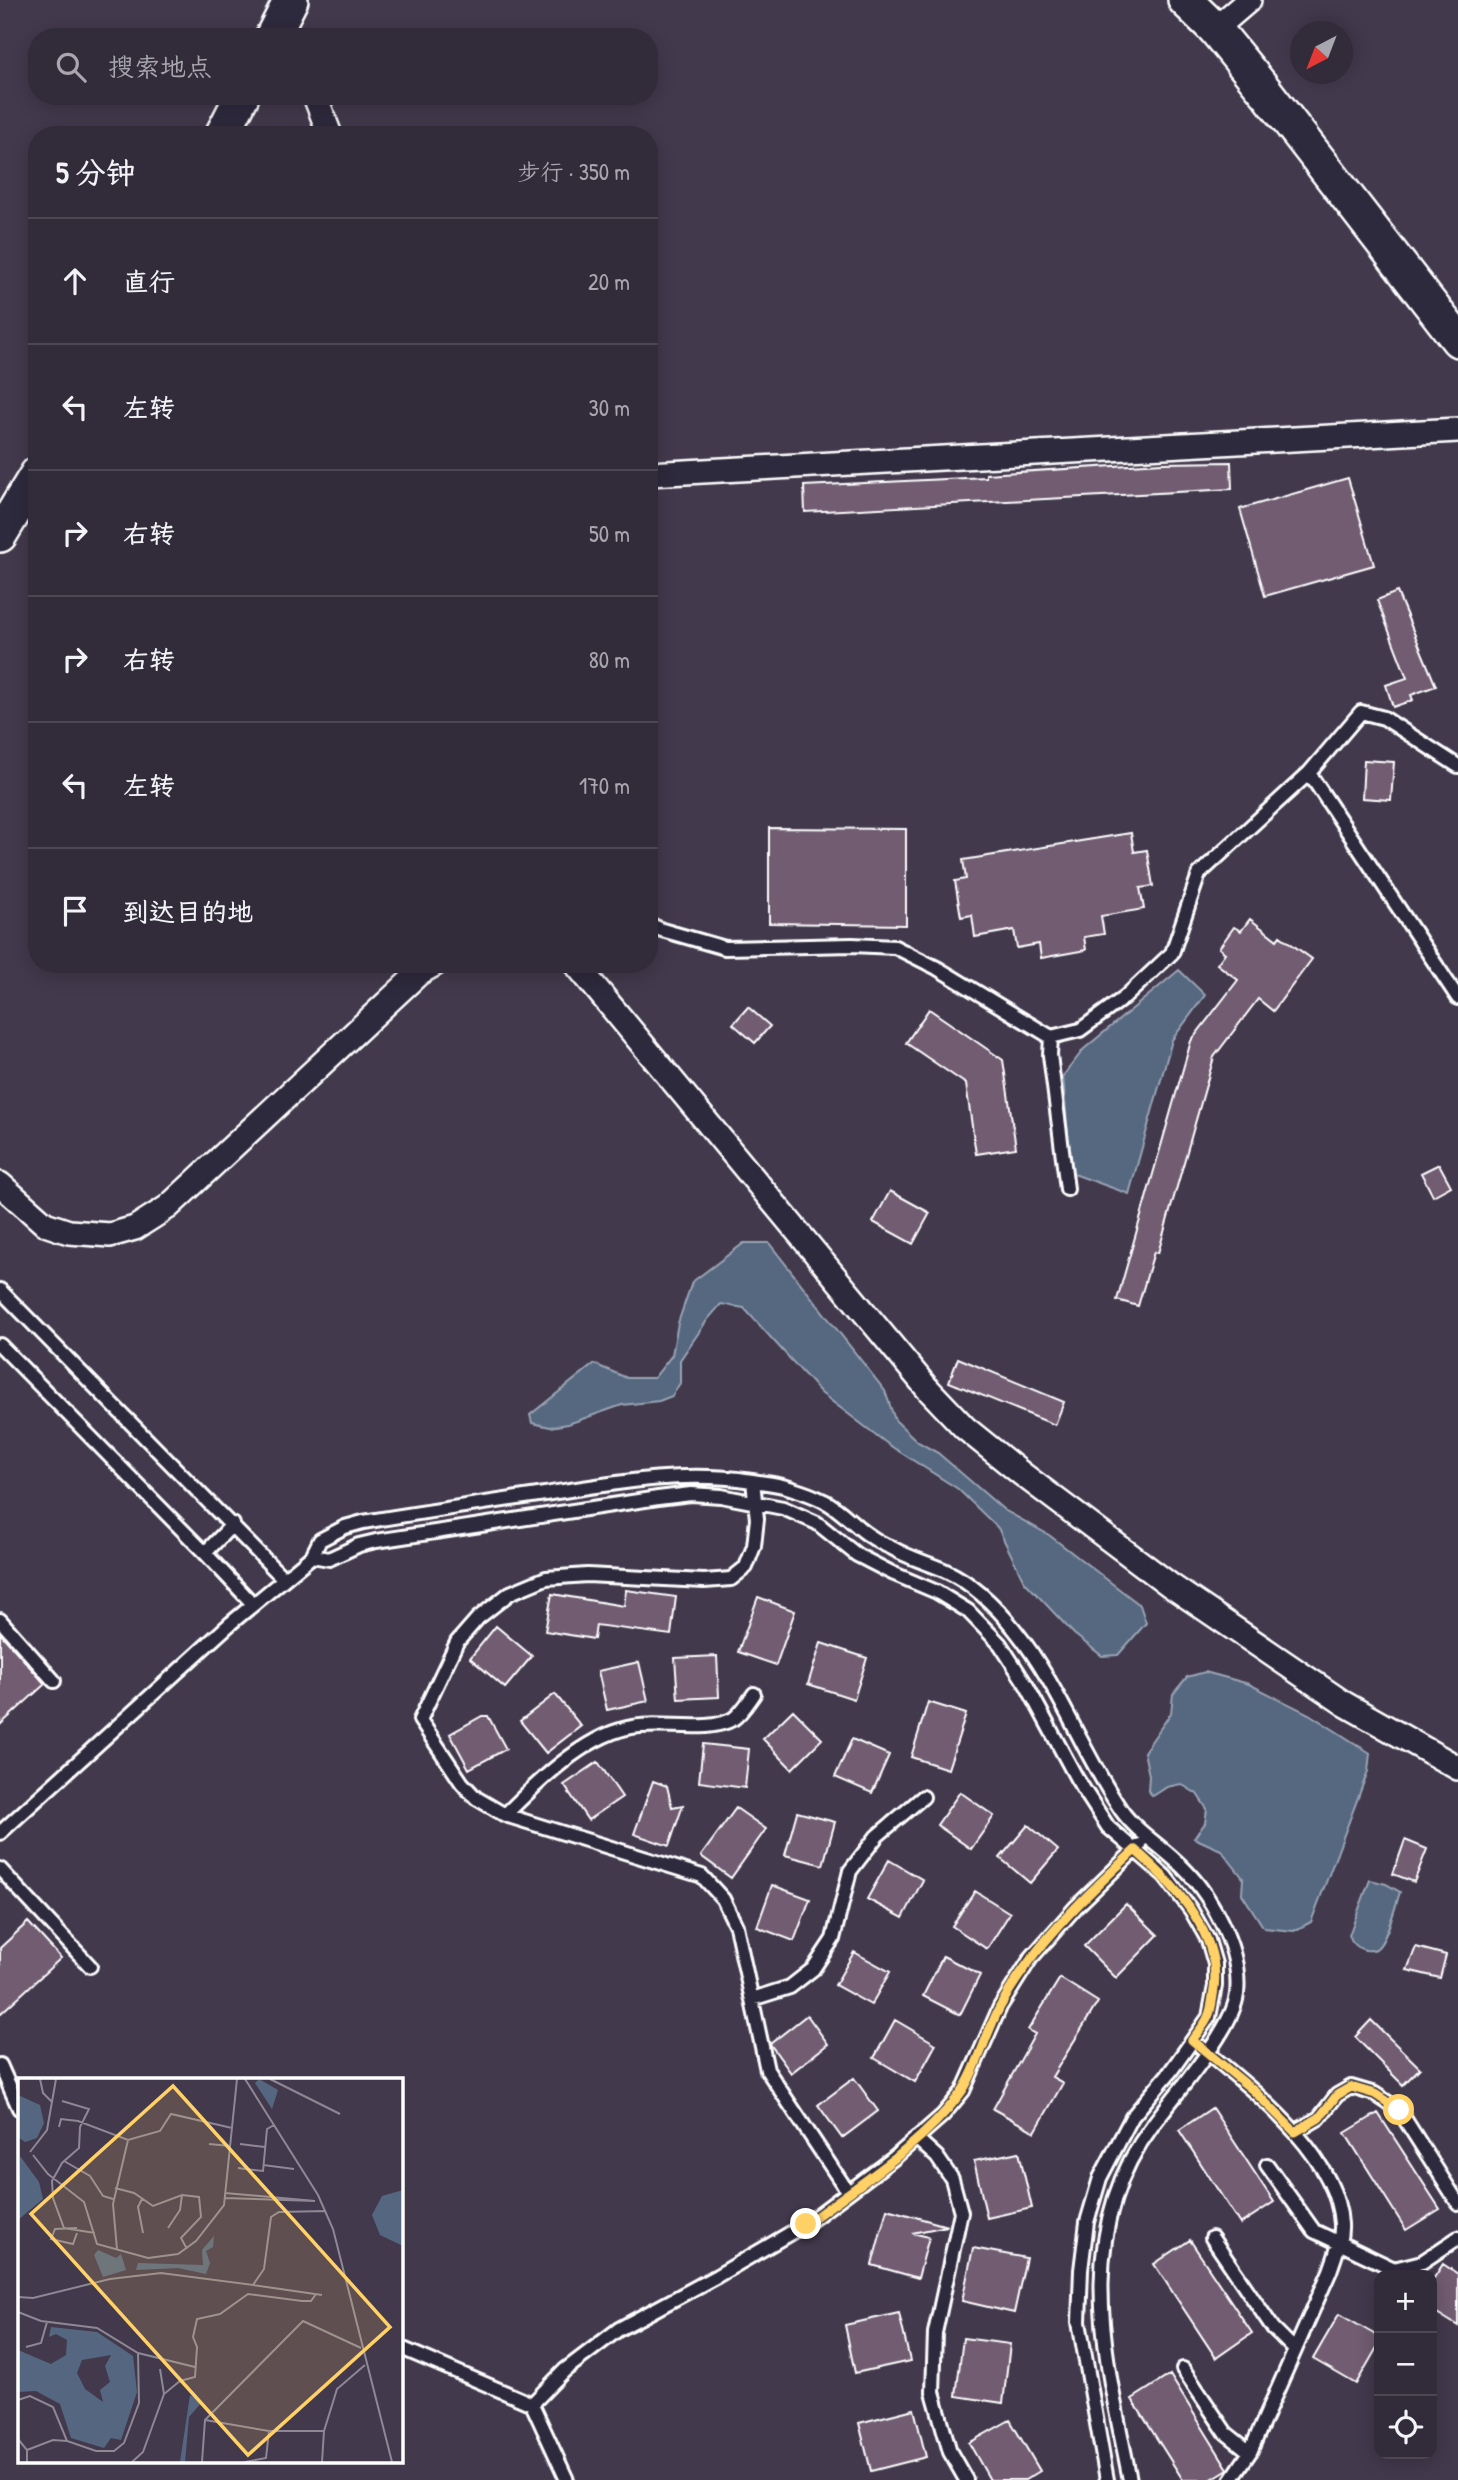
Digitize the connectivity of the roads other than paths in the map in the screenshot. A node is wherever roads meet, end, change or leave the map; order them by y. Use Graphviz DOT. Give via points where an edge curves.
graph roads {
  1 [pos="291,0"];
  2 [pos="1185,0"];
  3 [pos="1249,0"];
  4 [pos="278,28"];
  5 [pos="1215,29"];
  6 [pos="237,105"];
  7 [pos="318,105"];
  8 [pos="227,126"];
  9 [pos="327,126"];
  10 [pos="1458,340"];
  11 [pos="1458,430"];
  12 [pos="658,474"];
  13 [pos="28,489"];
  14 [pos="0,535"];
  15 [pos="1458,766"];
  16 [pos="1309,773"];
  17 [pos="658,928"];
  18 [pos="419,973"];
  19 [pos="583,973"];
  20 [pos="1458,998"];
  21 [pos="1051,1037"];
  22 [pos="0,1184"];
  23 [pos="1067,1189"];
  24 [pos="0,1290"];
  25 [pos="0,1345"];
  26 [pos="753,1481"];
  27 [pos="755,1503"];
  28 [pos="233,1524"];
  29 [pos="205,1553"];
  30 [pos="312,1556"];
  31 [pos="284,1579"];
  32 [pos="253,1605"];
  33 [pos="0,1620"];
  34 [pos="54,1681"];
  35 [pos="754,1694"];
  36 [pos="1458,1768"];
  37 [pos="923,1797"];
  38 [pos="505,1815"];
  39 [pos="0,1833"];
  40 [pos="1148,1838"];
  41 [pos="1135,1850"];
  42 [pos="0,1869"];
  43 [pos="90,1966"];
  44 [pos="752,1999"];
  45 [pos="1192,2040"];
  46 [pos="1207,2052"];
  47 [pos="0,2065"];
  48 [pos="18,2106"];
  49 [pos="1295,2132"];
  50 [pos="916,2138"];
  51 [pos="1267,2165"];
  52 [pos="848,2192"];
  53 [pos="1458,2203"];
  54 [pos="1212,2238"];
  55 [pos="1458,2238"];
  56 [pos="1339,2243"];
  57 [pos="402,2348"];
  58 [pos="1295,2350"];
  59 [pos="1183,2369"];
  60 [pos="532,2404"];
  61 [pos="1250,2452"];
  62 [pos="567,2480"];
  63 [pos="966,2480"];
  64 [pos="1107,2480"];
  65 [pos="1130,2480"];
  66 [pos="1231,2480"];
  1 -- 4 [label="street"];
  2 -- 5 [label="street"];
  3 -- 5 [label="street"];
  5 -- 10 [label="street"];
  6 -- 8 [label="street"];
  7 -- 9 [label="street"];
  11 -- 12 [label="street"];
  13 -- 14 [label="street"];
  15 -- 16 [label="lane" via="1384,718 1361,712"];
  16 -- 20 [label="lane"];
  16 -- 21 [label="lane" via="1199,874 1172,953 1125,997 1080,1030"];
  17 -- 21 [label="lane" via="724,948 895,947"];
  18 -- 22 [label="street" via="168,1207 135,1228 110,1235 68,1232 45,1224"];
  19 -- 36 [label="street" via="965,1428 1170,1586 1345,1704"];
  21 -- 23 [label="lane"];
  24 -- 28 [label="lane"];
  25 -- 29 [label="lane"];
  26 -- 27 [label="lane"];
  26 -- 30 [label="lane" via="697,1475 660,1478 363,1522 320,1540"];
  26 -- 40 [label="lane" via="788,1487 827,1502 871,1537 948,1572 983,1594 1045,1672 1094,1767 1124,1815"];
  27 -- 30 [label="lane" via="691,1494 376,1541 329,1559"];
  27 -- 38 [label="lane" via="754,1546 746,1567 731,1578 546,1578 510,1593 457,1642 420,1720 462,1783 476,1798"];
  27 -- 41 [label="lane" via="783,1508 817,1523 857,1555 968,1611 1000,1644 1108,1827"];
  28 -- 29 [label="lane"];
  28 -- 31 [label="lane"];
  29 -- 32 [label="lane"];
  30 -- 31 [label="lane"];
  31 -- 32 [label="lane"];
  32 -- 39 [label="lane"];
  33 -- 34 [label="lane"];
  35 -- 38 [label="lane" via="734,1718 703,1726 625,1728 596,1741 549,1772"];
  37 -- 44 [label="lane" via="877,1836 850,1871 833,1940 813,1969 790,1987"];
  38 -- 44 [label="lane" via="702,1876 723,1899 736,1926"];
  40 -- 41 [label="lane"];
  40 -- 46 [label="lane" via="1180,1863 1206,1896 1226,1932 1236,1967 1237,1996"];
  41 -- 45 [label="lane" via="1165,1876 1208,1940 1215,1986 1209,2017"];
  41 -- 50 [label="lane" via="1031,1958 1000,2007 963,2091"];
  42 -- 43 [label="lane"];
  44 -- 52 [label="lane" via="767,2070"];
  45 -- 46 [label="lane"];
  45 -- 64 [label="lane" via="1132,2117 1100,2178 1087,2222 1079,2322"];
  46 -- 49 [label="lane"];
  46 -- 65 [label="lane" via="1148,2130 1117,2186 1106,2229 1100,2272 1101,2318"];
  47 -- 48 [label="lane"];
  49 -- 53 [label="lane" via="1319,2118 1337,2095 1351,2087 1375,2094 1399,2110"];
  49 -- 56 [label="lane" via="1335,2193 1342,2225"];
  50 -- 52 [label="lane"];
  50 -- 63 [label="lane" via="952,2179 961,2212 935,2333 933,2392 950,2452"];
  51 -- 56 [label="lane" via="1314,2231"];
  52 -- 60 [label="lane" via="806,2224 619,2329 565,2370"];
  54 -- 58 [label="lane" via="1273,2328"];
  55 -- 56 [label="lane" via="1422,2262 1394,2269"];
  56 -- 58 [label="lane"];
  57 -- 60 [label="lane"];
  58 -- 61 [label="lane"];
  59 -- 61 [label="lane" via="1226,2433"];
  60 -- 62 [label="lane"];
  61 -- 66 [label="lane"];
}
